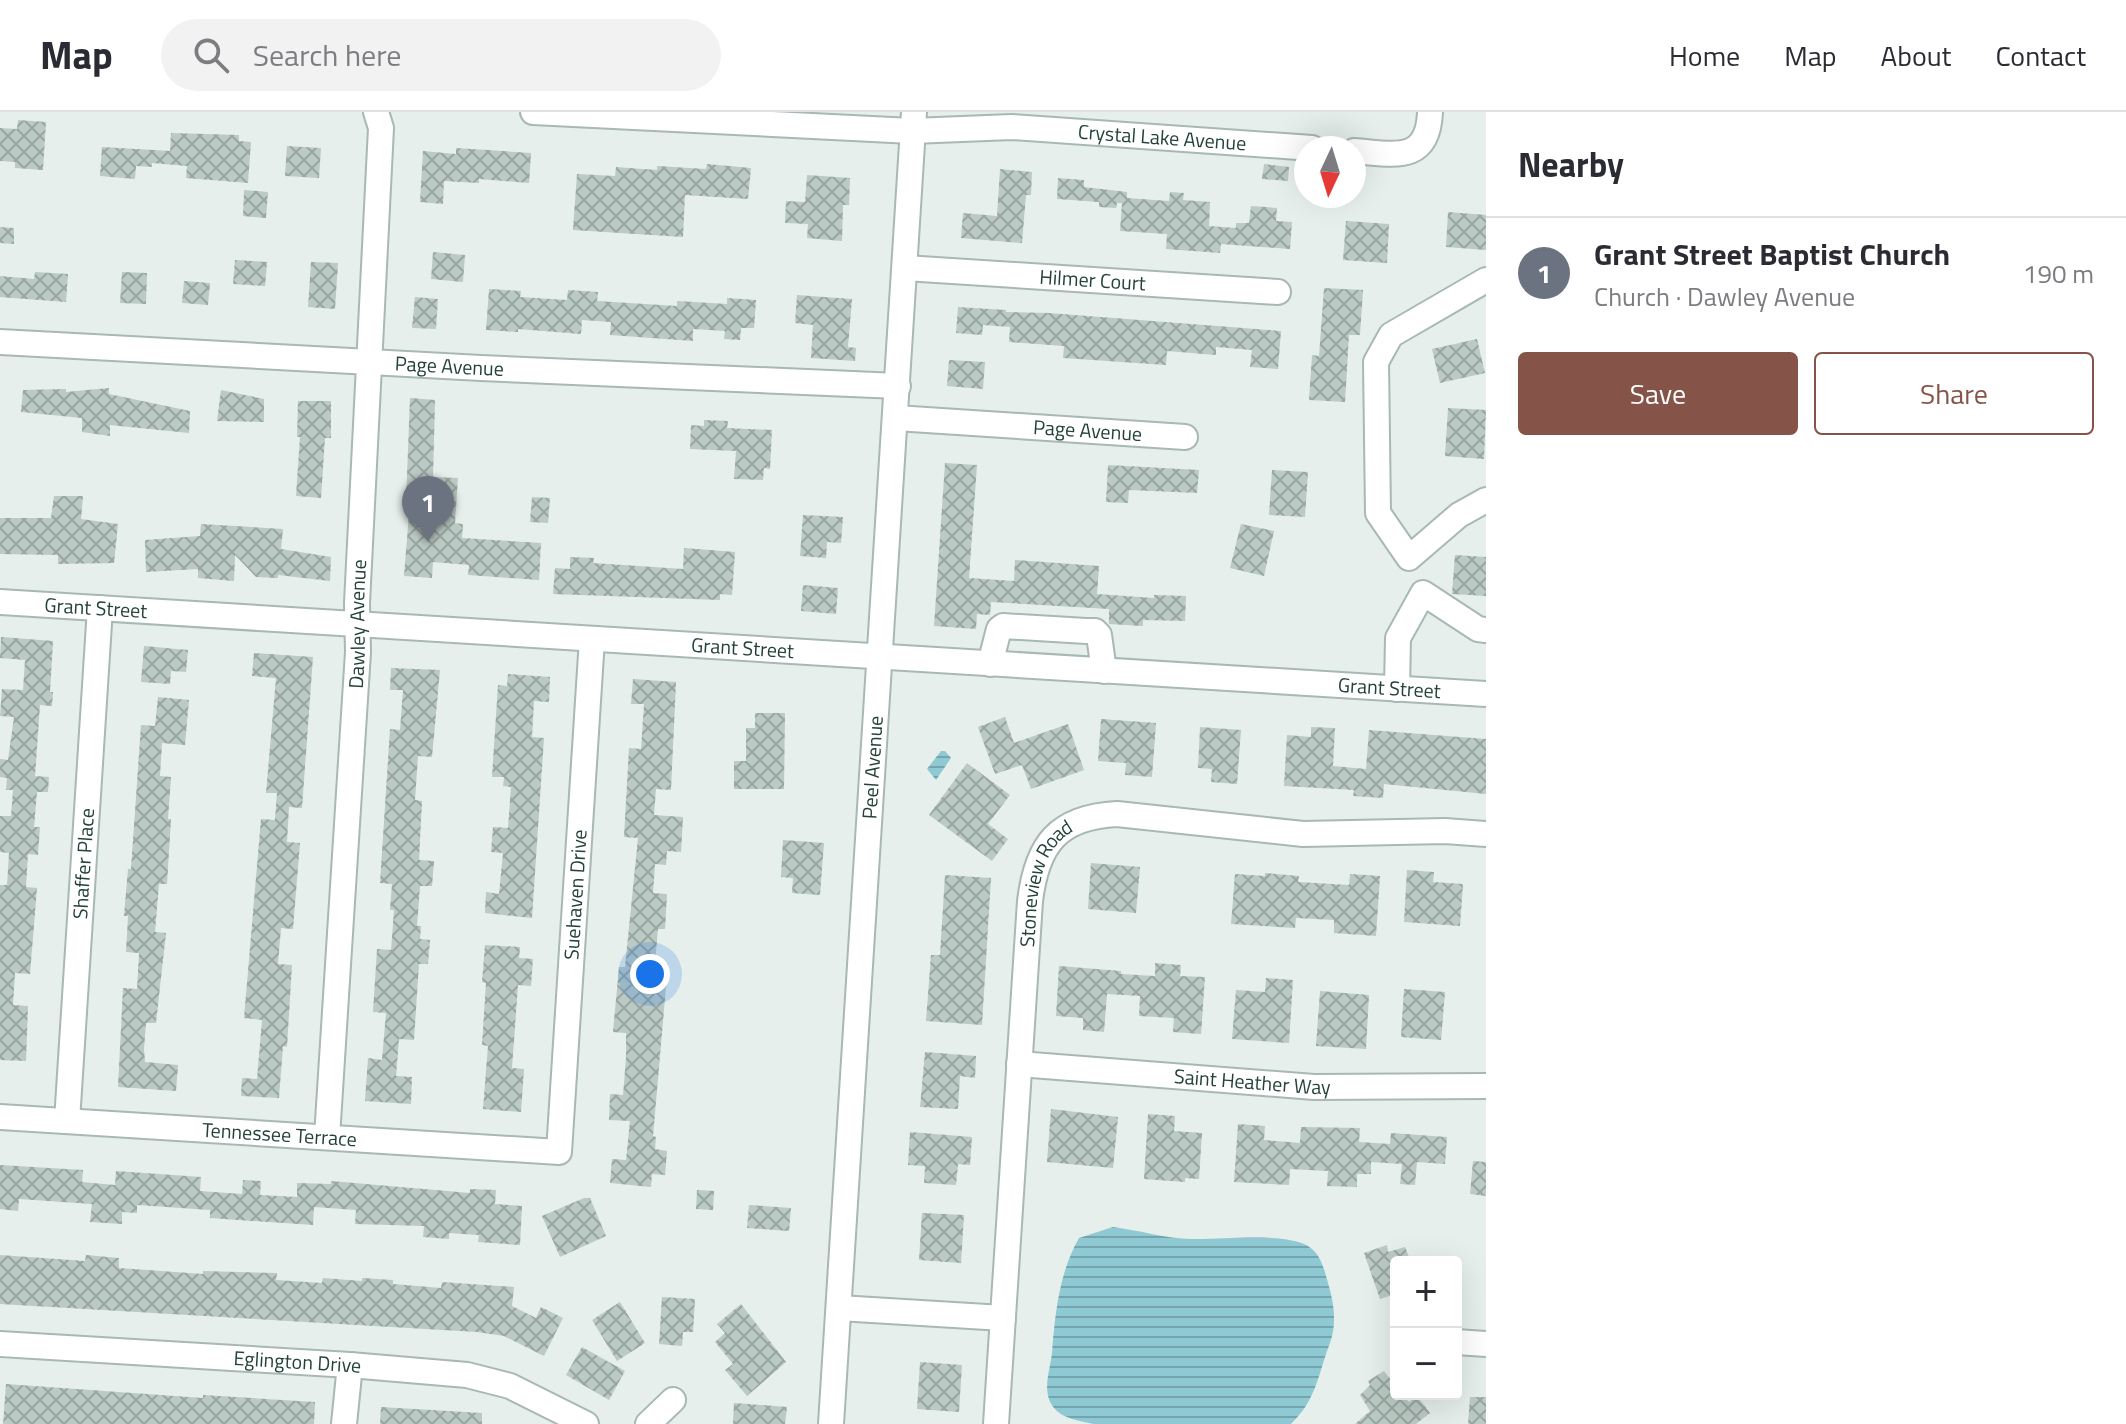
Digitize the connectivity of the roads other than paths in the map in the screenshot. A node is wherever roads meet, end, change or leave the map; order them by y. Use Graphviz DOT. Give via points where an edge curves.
graph roads {
  1 [pos="376,112"];
  2 [pos="533,112"];
  3 [pos="1430,112"];
  4 [pos="913,122"];
  5 [pos="1294,147"];
  6 [pos="1366,152"];
  7 [pos="905,268"];
  8 [pos="1486,280"];
  9 [pos="1278,292"];
  10 [pos="0,342"];
  11 [pos="368,362"];
  12 [pos="898,386"];
  13 [pos="896,418"];
  14 [pos="1185,437"];
  15 [pos="1486,500"];
  16 [pos="1409,558"];
  17 [pos="1423,593"];
  18 [pos="0,602"];
  19 [pos="100,608"];
  20 [pos="357,625"];
  21 [pos="1486,630"];
  22 [pos="592,639"];
  23 [pos="879,657"];
  24 [pos="990,664"];
  25 [pos="1104,671"];
  26 [pos="1397,689"];
  27 [pos="1486,694"];
  28 [pos="1486,834"];
  29 [pos="1019,1064"];
  30 [pos="1486,1086"];
  31 [pos="0,1117"];
  32 [pos="67,1121"];
  33 [pos="327,1137"];
  34 [pos="559,1152"];
  35 [pos="839,1308"];
  36 [pos="1003,1318"];
  37 [pos="1462,1342"];
  38 [pos="0,1344"];
  39 [pos="1486,1344"];
  40 [pos="350,1365"];
  41 [pos="673,1400"];
  42 [pos="344,1424"];
  43 [pos="586,1424"];
  44 [pos="648,1424"];
  45 [pos="831,1424"];
  46 [pos="996,1424"];
  1 -- 11 [label="street, Dawley Avenue" via="381,128"];
  2 -- 4 [label="street, Crystal Lake Avenue"];
  3 -- 6 [label="street" via="1428,136 1411,152"];
  4 -- 5 [label="street, Crystal Lake Avenue"];
  4 -- 7 [label="street, Peel Avenue"];
  7 -- 9 [label="street, Hilmer Court"];
  7 -- 12 [label="street, Peel Avenue"];
  8 -- 16 [label="street" via="1391,335 1376,362 1378,513"];
  10 -- 11 [label="street, Page Avenue"];
  11 -- 12 [label="street, Page Avenue"];
  11 -- 20 [label="street, Dawley Avenue"];
  12 -- 13 [label="street, Peel Avenue"];
  13 -- 14 [label="street, Page Avenue"];
  13 -- 23 [label="street, Peel Avenue"];
  15 -- 16 [label="street" via="1459,515"];
  16 -- 17 [label="street"];
  17 -- 21 [label="street"];
  17 -- 26 [label="street" via="1398,638"];
  18 -- 19 [label="street, Grant Street"];
  19 -- 20 [label="street, Grant Street"];
  19 -- 32 [label="street, Shaffer Place"];
  20 -- 22 [label="street, Grant Street"];
  20 -- 33 [label="street, Dawley Avenue"];
  22 -- 23 [label="street, Grant Street"];
  22 -- 34 [label="street, Suehaven Drive"];
  23 -- 24 [label="street, Grant Street"];
  23 -- 35 [label="street, Peel Avenue"];
  24 -- 25 [label="street, Grant Street"];
  24 -- 25 [label="street" via="1003,626 1095,631"];
  25 -- 26 [label="street, Grant Street"];
  26 -- 27 [label="street, Grant Street"];
  28 -- 29 [label="street, Stoneview Road" via="1303,834 1117,814 1070,823 1053,837 1033,877"];
  29 -- 30 [label="street, Saint Heather Way" via="1314,1087"];
  29 -- 36 [label="street, Stoneview Road"];
  31 -- 32 [label="street, Tennessee Terrace"];
  32 -- 33 [label="street, Tennessee Terrace"];
  33 -- 34 [label="street, Tennessee Terrace"];
  35 -- 36 [label="street"];
  35 -- 45 [label="street, Peel Avenue"];
  36 -- 46 [label="street, Stoneview Road"];
  37 -- 39 [label="street"];
  38 -- 40 [label="street, Eglington Drive"];
  40 -- 42 [label="street"];
  40 -- 43 [label="street, Eglington Drive" via="467,1375 510,1386"];
  41 -- 44 [label="street"];
}
